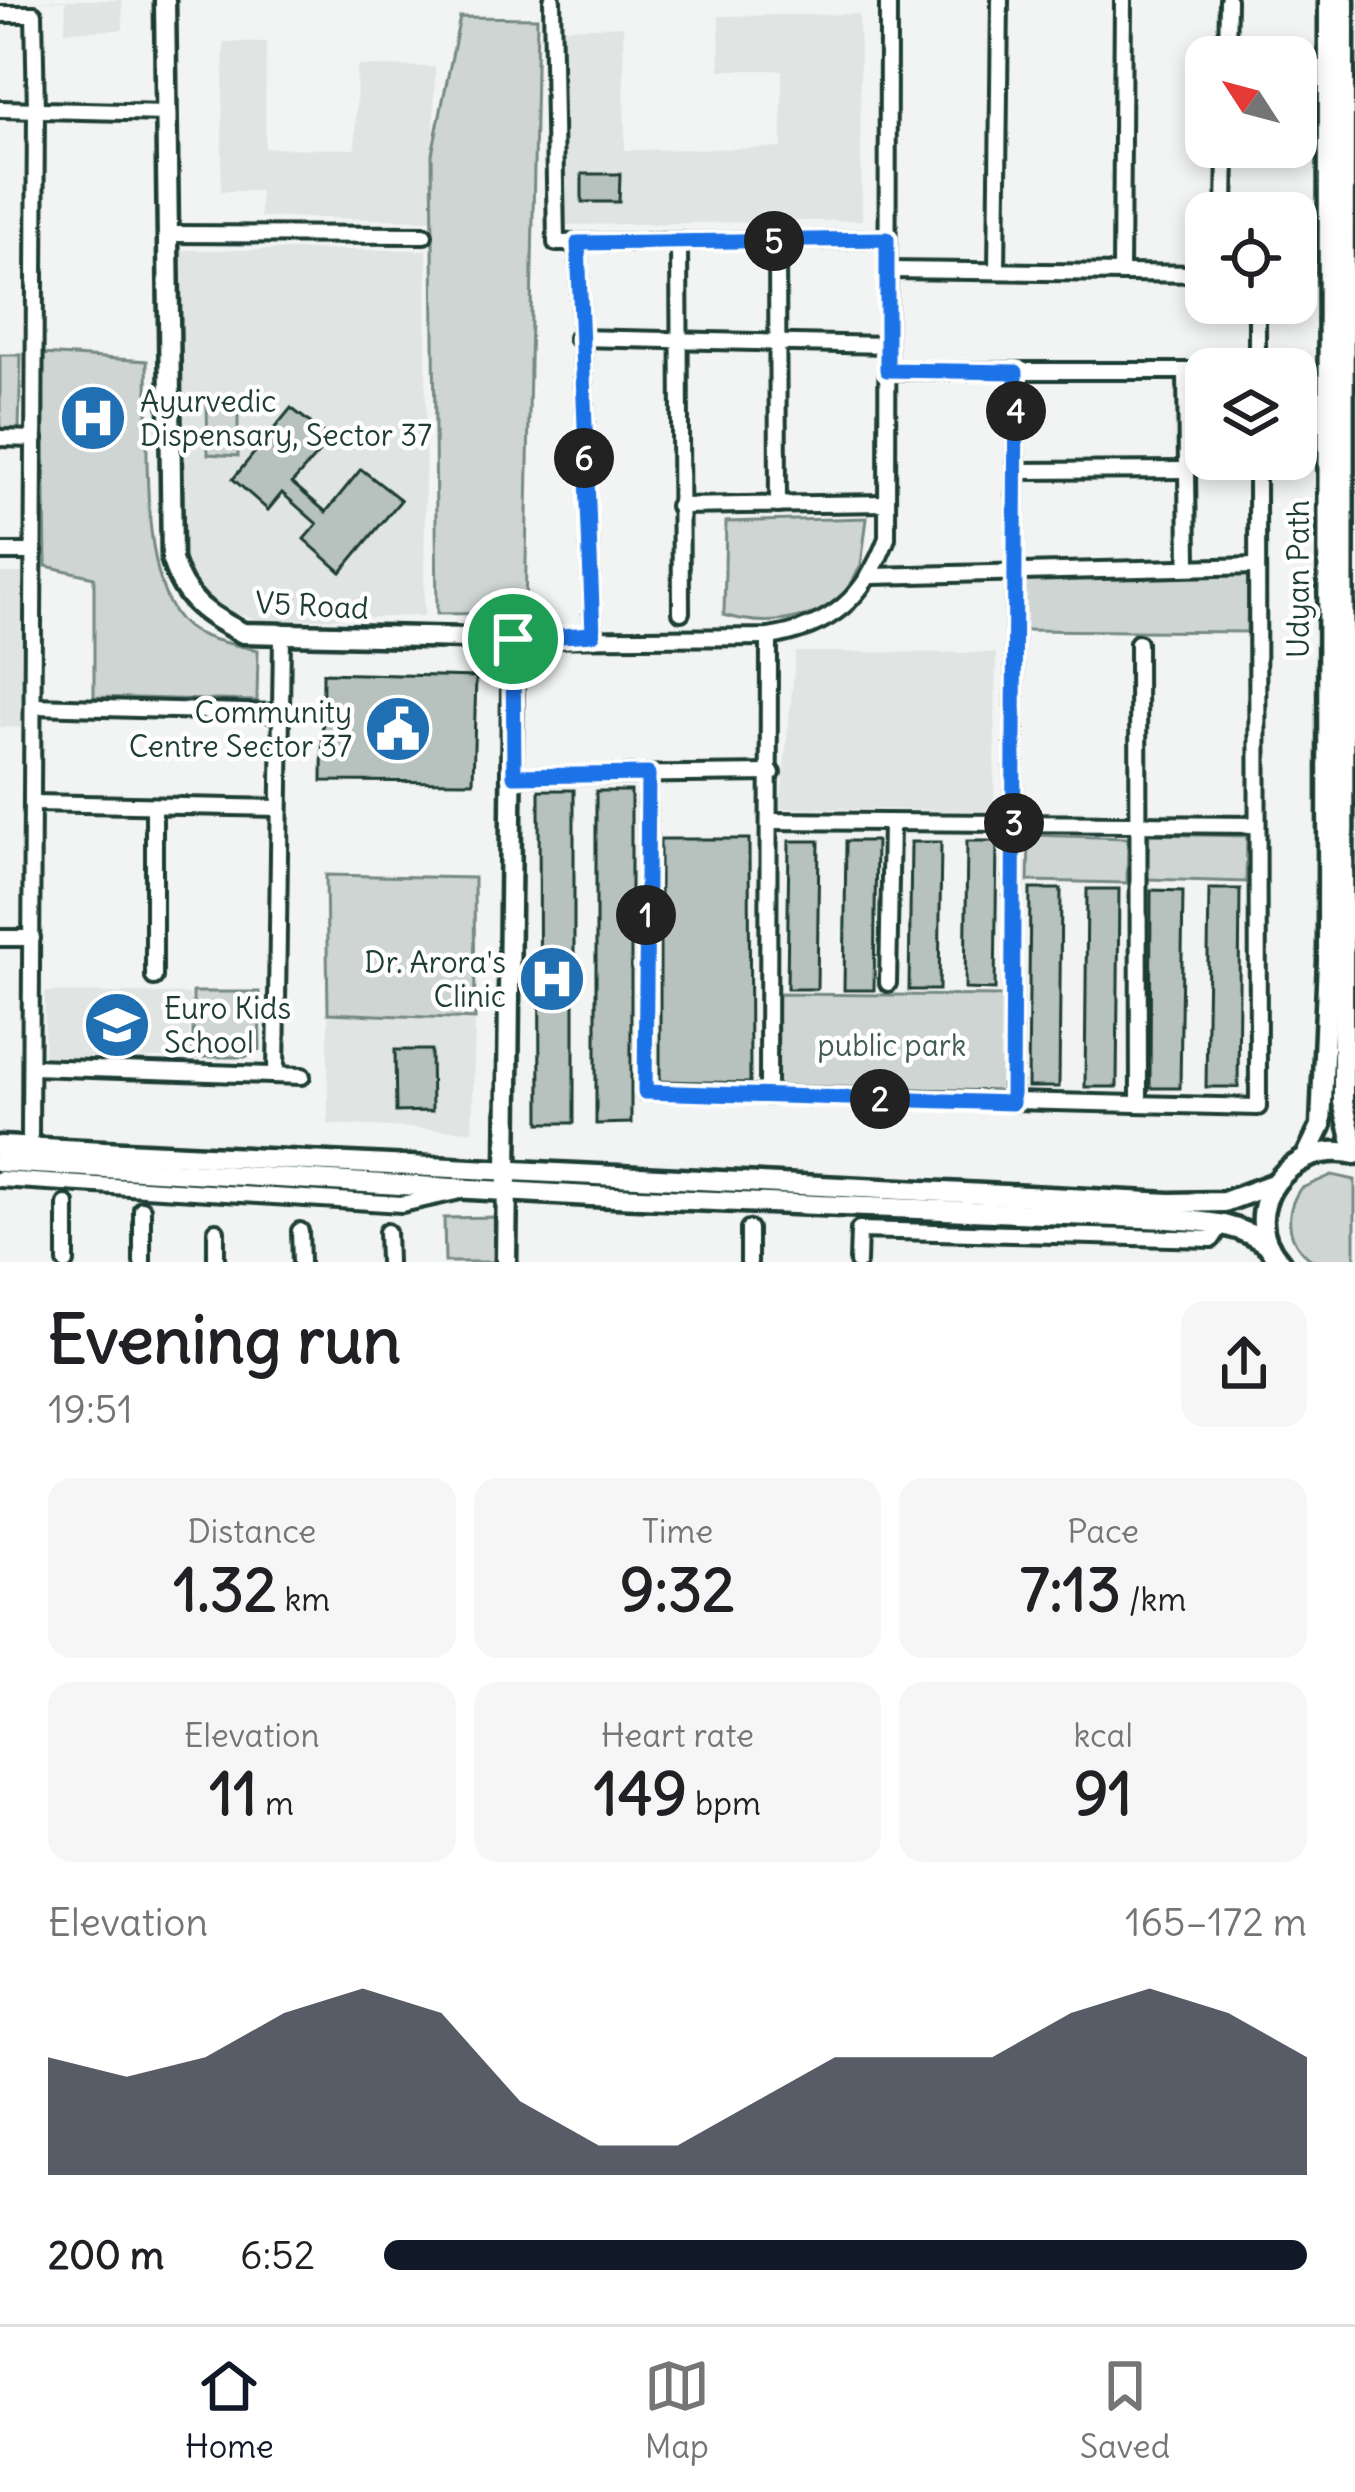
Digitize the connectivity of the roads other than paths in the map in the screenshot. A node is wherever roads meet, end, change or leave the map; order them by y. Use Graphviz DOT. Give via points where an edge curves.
graph roads {
  1 [pos="165,0"];
  2 [pos="552,0"];
  3 [pos="888,0"];
  4 [pos="1000,0"];
  5 [pos="1123,0"];
  6 [pos="1228,0"];
  7 [pos="1329,0"];
  8 [pos="1344,0"];
  9 [pos="0,14"];
  10 [pos="1227,36"];
  11 [pos="0,109"];
  12 [pos="36,110"];
  13 [pos="166,113"];
  14 [pos="168,235"];
  15 [pos="424,236"];
  16 [pos="887,239"];
  17 [pos="777,241"];
  18 [pos="679,242"];
  19 [pos="578,243"];
  20 [pos="887,270"];
  21 [pos="997,271"];
  22 [pos="1121,273"];
  23 [pos="1185,274"];
  24 [pos="578,338"];
  25 [pos="679,340"];
  26 [pos="778,343"];
  27 [pos="887,345"];
  28 [pos="887,370"];
  29 [pos="1185,371"];
  30 [pos="1016,372"];
  31 [pos="0,438"];
  32 [pos="35,439"];
  33 [pos="1185,470"];
  34 [pos="1016,471"];
  35 [pos="1187,480"];
  36 [pos="1257,480"];
  37 [pos="887,503"];
  38 [pos="778,505"];
  39 [pos="678,506"];
  40 [pos="0,552"];
  41 [pos="34,552"];
  42 [pos="1188,565"];
  43 [pos="1257,566"];
  44 [pos="1016,574"];
  45 [pos="872,577"];
  46 [pos="681,612"];
  47 [pos="593,634"];
  48 [pos="282,637"];
  49 [pos="769,637"];
  50 [pos="513,639"];
  51 [pos="1138,643"];
  52 [pos="34,706"];
  53 [pos="279,713"];
  54 [pos="772,772"];
  55 [pos="648,774"];
  56 [pos="514,776"];
  57 [pos="33,803"];
  58 [pos="154,807"];
  59 [pos="278,808"];
  60 [pos="771,821"];
  61 [pos="892,824"];
  62 [pos="1014,824"];
  63 [pos="1138,824"];
  64 [pos="1257,825"];
  65 [pos="0,938"];
  66 [pos="32,938"];
  67 [pos="154,976"];
  68 [pos="888,982"];
  69 [pos="32,1067"];
  70 [pos="1343,1070"];
  71 [pos="276,1074"];
  72 [pos="302,1076"];
  73 [pos="1355,1087"];
  74 [pos="769,1096"];
  75 [pos="1012,1103"];
  76 [pos="1138,1105"];
  77 [pos="30,1135"];
  78 [pos="0,1146"];
  79 [pos="1355,1152"];
  80 [pos="1306,1155"];
  81 [pos="0,1162"];
  82 [pos="506,1169"];
  83 [pos="0,1179"];
  84 [pos="1274,1184"];
  85 [pos="472,1189"];
  86 [pos="506,1190"];
  87 [pos="66,1204"];
  88 [pos="142,1209"];
  89 [pos="1223,1223"];
  90 [pos="748,1229"];
  91 [pos="216,1231"];
  92 [pos="300,1231"];
  93 [pos="388,1232"];
  94 [pos="1275,1254"];
  95 [pos="66,1262"];
  96 [pos="142,1262"];
  97 [pos="216,1262"];
  98 [pos="301,1262"];
  99 [pos="388,1262"];
  100 [pos="506,1262"];
  101 [pos="749,1262"];
  102 [pos="858,1262"];
  1 -- 13 [label="main road, V5 Road"];
  2 -- 19 [label="street" via="556,243"];
  3 -- 16 [label="street"];
  4 -- 21 [label="street"];
  5 -- 22 [label="street"];
  6 -- 10 [label="street"];
  7 -- 80 [label="main road, Udyan Path" via="1328,961 1321,1126"];
  8 -- 70 [label="main road, Udyan Path"];
  9 -- 12 [label="street" via="34,14"];
  11 -- 12 [label="street"];
  12 -- 13 [label="street"];
  12 -- 32 [label="street"];
  13 -- 14 [label="main road, V5 Road"];
  14 -- 15 [label="street"];
  14 -- 48 [label="main road, V5 Road" via="172,560 179,583 208,615 243,633"];
  16 -- 17 [label="street"];
  16 -- 20 [label="street"];
  17 -- 18 [label="street"];
  17 -- 26 [label="street"];
  18 -- 19 [label="street"];
  18 -- 25 [label="street"];
  19 -- 24 [label="street"];
  20 -- 21 [label="street"];
  20 -- 27 [label="street"];
  21 -- 22 [label="street"];
  22 -- 23 [label="street"];
  24 -- 25 [label="street"];
  24 -- 47 [label="street"];
  25 -- 26 [label="street"];
  25 -- 39 [label="street"];
  26 -- 27 [label="street"];
  26 -- 38 [label="street"];
  27 -- 28 [label="street"];
  28 -- 30 [label="street"];
  28 -- 37 [label="street"];
  29 -- 30 [label="street"];
  30 -- 34 [label="street"];
  31 -- 32 [label="street"];
  32 -- 41 [label="street"];
  33 -- 34 [label="street"];
  34 -- 44 [label="street"];
  35 -- 42 [label="street"];
  36 -- 43 [label="street"];
  37 -- 38 [label="street"];
  37 -- 45 [label="street" via="887,538"];
  38 -- 39 [label="street"];
  39 -- 46 [label="street"];
  40 -- 41 [label="street"];
  41 -- 52 [label="street"];
  42 -- 43 [label="street"];
  42 -- 44 [label="street"];
  43 -- 64 [label="street"];
  44 -- 45 [label="street"];
  44 -- 62 [label="street"];
  45 -- 49 [label="street" via="842,611 804,632"];
  47 -- 49 [label="street"];
  47 -- 50 [label="street"];
  48 -- 50 [label="main road, V5 Road"];
  48 -- 53 [label="street"];
  49 -- 54 [label="street"];
  50 -- 56 [label="main road"];
  51 -- 63 [label="street"];
  52 -- 53 [label="street"];
  52 -- 57 [label="street"];
  53 -- 59 [label="street"];
  54 -- 55 [label="street"];
  54 -- 60 [label="street"];
  55 -- 56 [label="street"];
  55 -- 74 [label="street" via="645,1092"];
  56 -- 82 [label="main road"];
  57 -- 58 [label="street"];
  57 -- 66 [label="street"];
  58 -- 59 [label="street"];
  58 -- 67 [label="street"];
  59 -- 71 [label="street"];
  60 -- 61 [label="street"];
  60 -- 74 [label="street"];
  61 -- 62 [label="street"];
  61 -- 68 [label="street"];
  62 -- 63 [label="street"];
  62 -- 75 [label="street"];
  63 -- 64 [label="street"];
  63 -- 76 [label="street"];
  64 -- 76 [label="street" via="1258,1108"];
  65 -- 66 [label="street"];
  66 -- 69 [label="street"];
  69 -- 71 [label="street"];
  69 -- 77 [label="street"];
  70 -- 73 [label="main road"];
  70 -- 79 [label="main road, Udyan Path"];
  71 -- 72 [label="street"];
  74 -- 75 [label="street"];
  75 -- 76 [label="street"];
  78 -- 82 [label="main road"];
  79 -- 80 [label="main road"];
  80 -- 84 [label="main road"];
  81 -- 85 [label="main road"];
  82 -- 84 [label="main road" via="1170,1203 1224,1202"];
  82 -- 86 [label="main road"];
  83 -- 85 [label="street" via="402,1204"];
  84 -- 94 [label="main road" via="1264,1211"];
  85 -- 86 [label="main road"];
  86 -- 89 [label="main road"];
  86 -- 100 [label="main road"];
  87 -- 95 [label="street"];
  88 -- 96 [label="street"];
  89 -- 94 [label="main road" via="1249,1231"];
  89 -- 102 [label="street" via="1212,1239 859,1230"];
  90 -- 101 [label="street"];
  91 -- 97 [label="street"];
  92 -- 98 [label="street"];
  93 -- 99 [label="street"];
}
